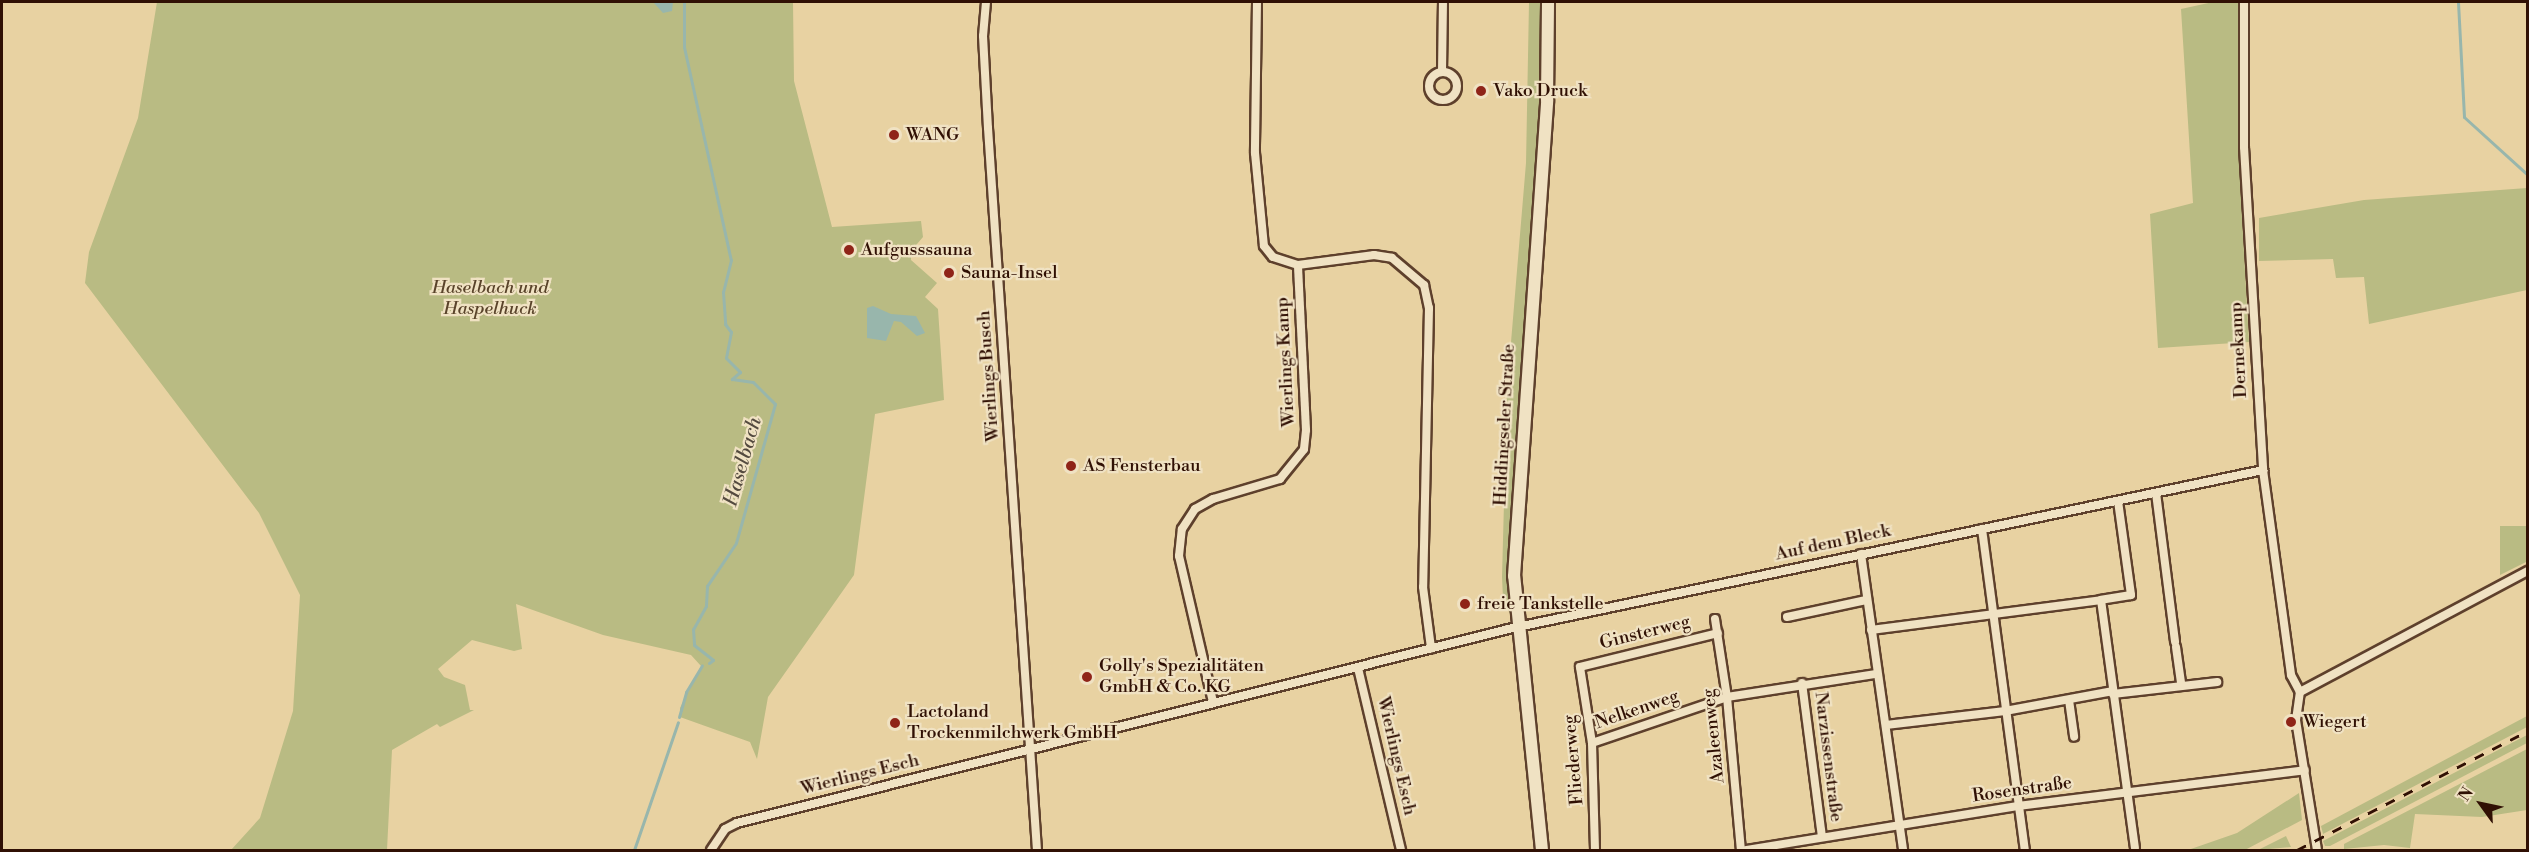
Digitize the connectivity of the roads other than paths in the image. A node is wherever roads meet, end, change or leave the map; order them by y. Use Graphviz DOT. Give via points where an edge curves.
graph roads {
  1 [pos="986,2"];
  2 [pos="1257,2"];
  3 [pos="1443,2"];
  4 [pos="1548,2"];
  5 [pos="2244,2"];
  6 [pos="1442,72"];
  7 [pos="1298,265"];
  8 [pos="2263,470"];
  9 [pos="2156,493"];
  10 [pos="2118,501"];
  11 [pos="1982,529"];
  12 [pos="1861,554"];
  13 [pos="2528,571"];
  14 [pos="1866,600"];
  15 [pos="2101,600"];
  16 [pos="1992,616"];
  17 [pos="1787,617"];
  18 [pos="1715,619"];
  19 [pos="1516,628"];
  20 [pos="1871,630"];
  21 [pos="1718,633"];
  22 [pos="1431,648"];
  23 [pos="1580,667"];
  24 [pos="1358,668"];
  25 [pos="1876,674"];
  26 [pos="2217,682"];
  27 [pos="1802,683"];
  28 [pos="2181,684"];
  29 [pos="2300,692"];
  30 [pos="2113,693"];
  31 [pos="1727,697"];
  32 [pos="2069,700"];
  33 [pos="1213,702"];
  34 [pos="2005,711"];
  35 [pos="1886,725"];
  36 [pos="2074,737"];
  37 [pos="1592,743"];
  38 [pos="1029,748"];
  39 [pos="2305,770"];
  40 [pos="2129,793"];
  41 [pos="2018,806"];
  42 [pos="1899,824"];
  43 [pos="1822,836"];
  44 [pos="1784,846"];
  45 [pos="2135,848"];
  46 [pos="711,850"];
  47 [pos="1037,850"];
  48 [pos="1401,850"];
  49 [pos="1542,850"];
  50 [pos="1596,850"];
  51 [pos="1741,850"];
  52 [pos="1746,850"];
  53 [pos="1903,850"];
  54 [pos="2025,850"];
  55 [pos="2318,850"];
  1 -- 38 [label="street, Wierlings Busch" via="982,36"];
  2 -- 7 [label="street" via="1255,153 1264,246 1273,257"];
  3 -- 6 [label="street"];
  4 -- 19 [label="street, Hiddingseler Straße" via="1546,100 1515,564"];
  5 -- 8 [label="street, Dernekamp" via="2244,147"];
  7 -- 22 [label="street" via="1374,255 1392,258 1424,285 1429,308 1423,587"];
  7 -- 33 [label="street, Wierlings Kamp" via="1304,449 1280,480 1213,499 1195,509 1182,529 1179,556"];
  8 -- 9 [label="street, Auf dem Bleck"];
  8 -- 29 [label="street, Dernekamp" via="2291,675"];
  9 -- 10 [label="street, Auf dem Bleck"];
  9 -- 28 [label="street"];
  10 -- 11 [label="street, Auf dem Bleck"];
  10 -- 15 [label="street" via="2131,594"];
  11 -- 12 [label="street, Auf dem Bleck"];
  11 -- 16 [label="street"];
  12 -- 14 [label="street"];
  12 -- 19 [label="street, Auf dem Bleck"];
  13 -- 29 [label="street"];
  14 -- 17 [label="street"];
  14 -- 20 [label="street"];
  15 -- 16 [label="street"];
  15 -- 30 [label="street"];
  16 -- 20 [label="street"];
  16 -- 34 [label="street"];
  18 -- 21 [label="street, Azaleenweg"];
  19 -- 22 [label="street, Wierlings Esch"];
  19 -- 49 [label="street, Hiddingseler Straße"];
  20 -- 25 [label="street"];
  21 -- 23 [label="street, Ginsterweg"];
  21 -- 31 [label="street, Azaleenweg"];
  22 -- 24 [label="street, Wierlings Esch"];
  23 -- 37 [label="street, Fliederweg"];
  24 -- 33 [label="street, Wierlings Esch"];
  24 -- 48 [label="street, Wierlings Esch"];
  25 -- 27 [label="street, Narzissenstraße"];
  25 -- 35 [label="street"];
  26 -- 28 [label="street"];
  27 -- 31 [label="street, Narzissenstraße"];
  27 -- 43 [label="street, Narzissenstraße"];
  28 -- 30 [label="street"];
  29 -- 39 [label="street, Dernekamp" via="2296,720"];
  30 -- 32 [label="street"];
  30 -- 40 [label="street"];
  31 -- 37 [label="street, Nelkenweg"];
  31 -- 51 [label="street, Azaleenweg"];
  32 -- 34 [label="street"];
  32 -- 36 [label="street"];
  33 -- 38 [label="street, Wierlings Esch"];
  34 -- 35 [label="street"];
  34 -- 41 [label="street"];
  35 -- 42 [label="street"];
  37 -- 50 [label="street, Fliederweg"];
  38 -- 46 [label="street, Wierlings Esch" via="737,823 725,829"];
  38 -- 47 [label="street"];
  39 -- 40 [label="street, Rosenstraße"];
  39 -- 55 [label="street, Dernekamp"];
  40 -- 41 [label="street, Rosenstraße"];
  40 -- 45 [label="street"];
  41 -- 42 [label="street, Rosenstraße"];
  41 -- 54 [label="street"];
  42 -- 43 [label="street, Rosenstraße"];
  42 -- 53 [label="street"];
  43 -- 44 [label="street, Rosenstraße"];
  44 -- 52 [label="street, Rosenstraße"];
}
